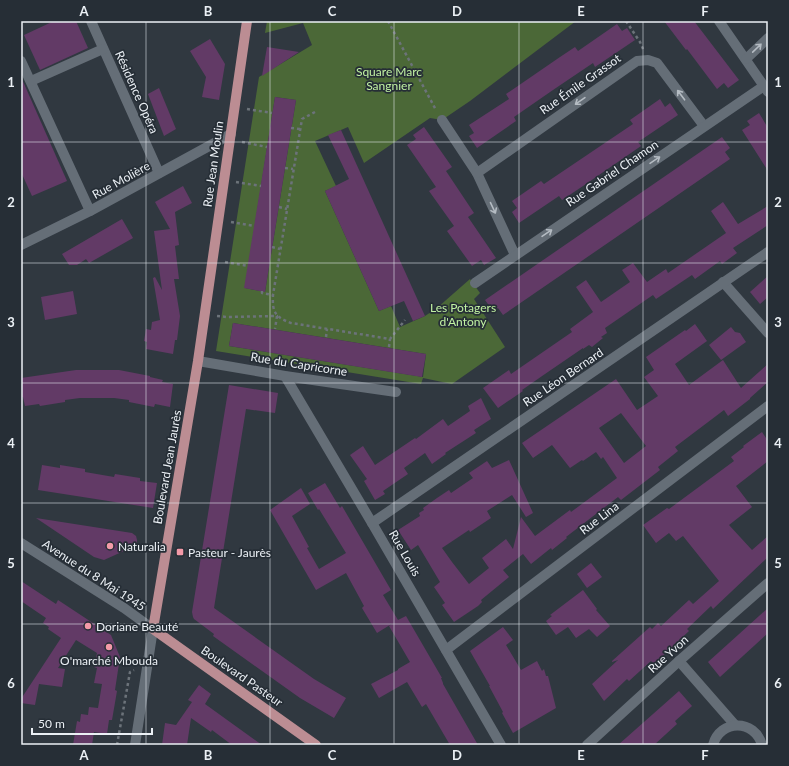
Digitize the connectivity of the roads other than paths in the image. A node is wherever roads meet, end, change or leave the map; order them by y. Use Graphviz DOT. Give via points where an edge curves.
graph roads {
  1 [pos="91,21"];
  2 [pos="247,21"];
  3 [pos="719,21"];
  4 [pos="768,38"];
  5 [pos="103,49"];
  6 [pos="746,59"];
  7 [pos="21,61"];
  8 [pos="31,81"];
  9 [pos="766,89"];
  10 [pos="442,120"];
  11 [pos="704,126"];
  12 [pos="231,137"];
  13 [pos="477,173"];
  14 [pos="159,174"];
  15 [pos="90,211"];
  16 [pos="21,245"];
  17 [pos="768,252"];
  18 [pos="515,255"];
  19 [pos="723,282"];
  20 [pos="475,283"];
  21 [pos="205,312"];
  22 [pos="768,333"];
  23 [pos="198,361"];
  24 [pos="285,376"];
  25 [pos="396,392"];
  26 [pos="768,406"];
  27 [pos="372,523"];
  28 [pos="21,543"];
  29 [pos="768,583"];
  30 [pos="153,629"];
  31 [pos="446,650"];
  32 [pos="679,661"];
  33 [pos="735,726"];
  34 [pos="135,745"];
  35 [pos="316,745"];
  36 [pos="501,745"];
  37 [pos="587,745"];
  38 [pos="713,745"];
  39 [pos="762,745"];
  1 -- 5 [label="street, Résidence Opéra"];
  2 -- 12 [label="main road, Rue Jean Moulin"];
  3 -- 6 [label="street"];
  6 -- 4 [label="street, one-way"];
  5 -- 8 [label="street"];
  5 -- 14 [label="street, Résidence Opéra"];
  6 -- 9 [label="street"];
  7 -- 8 [label="street"];
  8 -- 15 [label="street"];
  9 -- 11 [label="street, Rue Gabriel Chamon"];
  10 -- 13 [label="street"];
  11 -- 13 [label="street, Rue Émile Grassot, one-way" via="657,63 637,60"];
  18 -- 11 [label="street, Rue Gabriel Chamon, one-way"];
  12 -- 14 [label="street, Rue Molière"];
  12 -- 21 [label="main road, Rue Jean Moulin"];
  13 -- 18 [label="street, one-way"];
  14 -- 15 [label="street, Rue Molière"];
  15 -- 16 [label="street, Rue Molière"];
  17 -- 19 [label="street, Rue Léon Bernard"];
  18 -- 20 [label="street, Rue Gabriel Chamon"];
  19 -- 22 [label="street"];
  19 -- 27 [label="street, Rue Léon Bernard"];
  21 -- 23 [label="main road, Boulevard Jean Jaurès"];
  23 -- 24 [label="street, Rue du Capricorne"];
  23 -- 30 [label="main road, Boulevard Jean Jaurès"];
  24 -- 25 [label="street, Rue du Capricorne"];
  24 -- 27 [label="street, Rue Louis"];
  26 -- 31 [label="street, Rue Lina"];
  27 -- 31 [label="street, Rue Louis"];
  28 -- 30 [label="street, Avenue du 8 Mai 1945"];
  29 -- 32 [label="street, Rue Yvon"];
  30 -- 34 [label="street, Boulevard Jean Jaurès"];
  30 -- 35 [label="main road, Boulevard Pasteur"];
  31 -- 36 [label="street, Rue Louis"];
  32 -- 33 [label="street"];
  32 -- 37 [label="street, Rue Yvon"];
  33 -- 38 [label="street" via="719,733"];
  33 -- 39 [label="street" via="751,729 758,735"];
}
